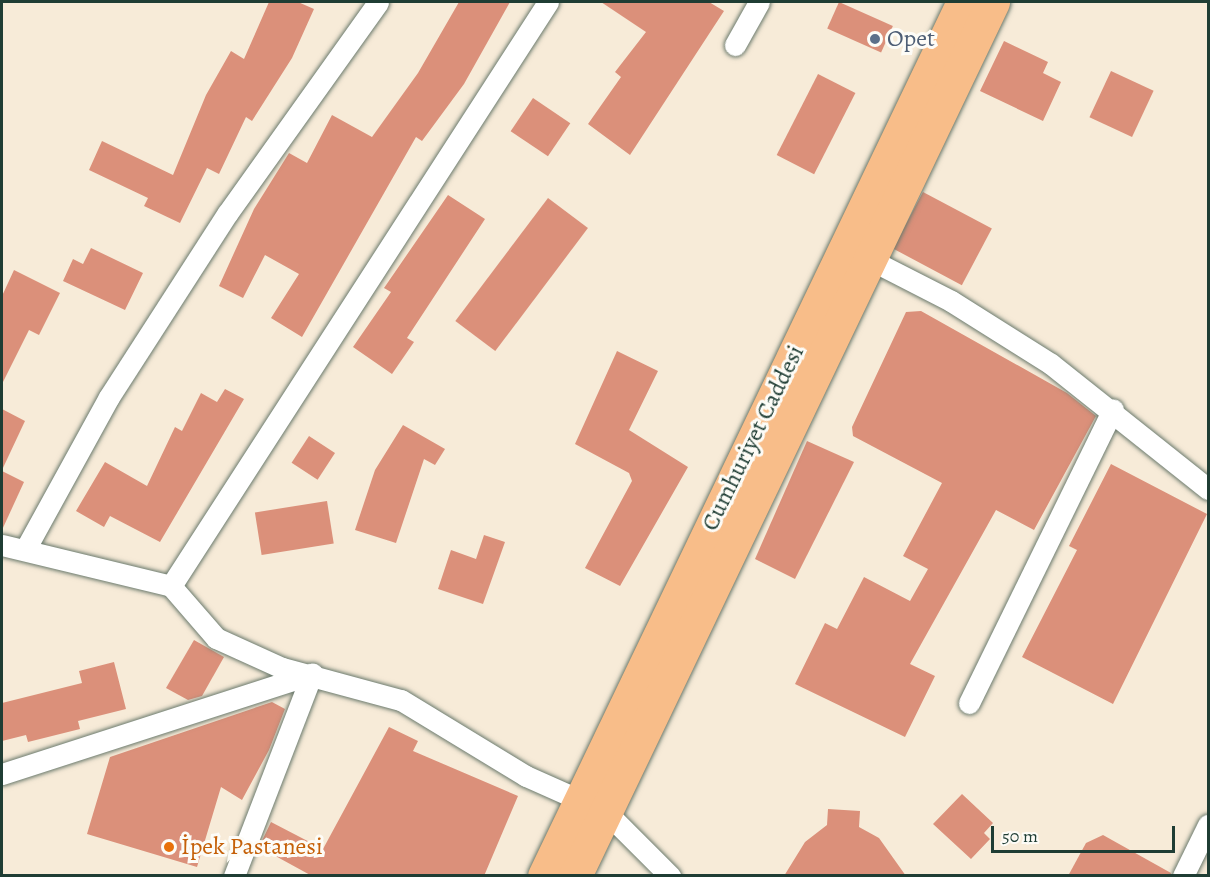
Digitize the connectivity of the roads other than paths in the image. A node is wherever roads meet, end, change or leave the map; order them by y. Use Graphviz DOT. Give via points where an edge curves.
graph roads {
  1 [pos="378,2"];
  2 [pos="548,2"];
  3 [pos="759,2"];
  4 [pos="963,2"];
  5 [pos="993,2"];
  6 [pos="735,45"];
  7 [pos="869,259"];
  8 [pos="1113,409"];
  9 [pos="1209,489"];
  10 [pos="2,545"];
  11 [pos="26,548"];
  12 [pos="171,586"];
  13 [pos="312,674"];
  14 [pos="969,703"];
  15 [pos="2,774"];
  16 [pos="593,806"];
  17 [pos="1209,825"];
  18 [pos="234,876"];
  19 [pos="544,876"];
  20 [pos="575,876"];
  21 [pos="670,876"];
  22 [pos="1183,876"];
  1 -- 11 [label="street" via="220,223 109,397"];
  2 -- 12 [label="street"];
  3 -- 6 [label="street"];
  4 -- 16 [label="main road, Cumhuriyet Caddesi"];
  5 -- 7 [label="main road, Cumhuriyet Caddesi"];
  7 -- 8 [label="street" via="951,301"];
  7 -- 16 [label="main road, Cumhuriyet Caddesi"];
  8 -- 9 [label="street"];
  8 -- 14 [label="street"];
  10 -- 11 [label="street"];
  11 -- 12 [label="street"];
  12 -- 13 [label="street" via="216,638 282,668"];
  13 -- 15 [label="street"];
  13 -- 16 [label="street" via="401,700 526,776"];
  13 -- 18 [label="street"];
  16 -- 19 [label="main road, Cumhuriyet Caddesi"];
  16 -- 20 [label="main road, Cumhuriyet Caddesi"];
  16 -- 21 [label="street"];
  17 -- 22 [label="street"];
}
